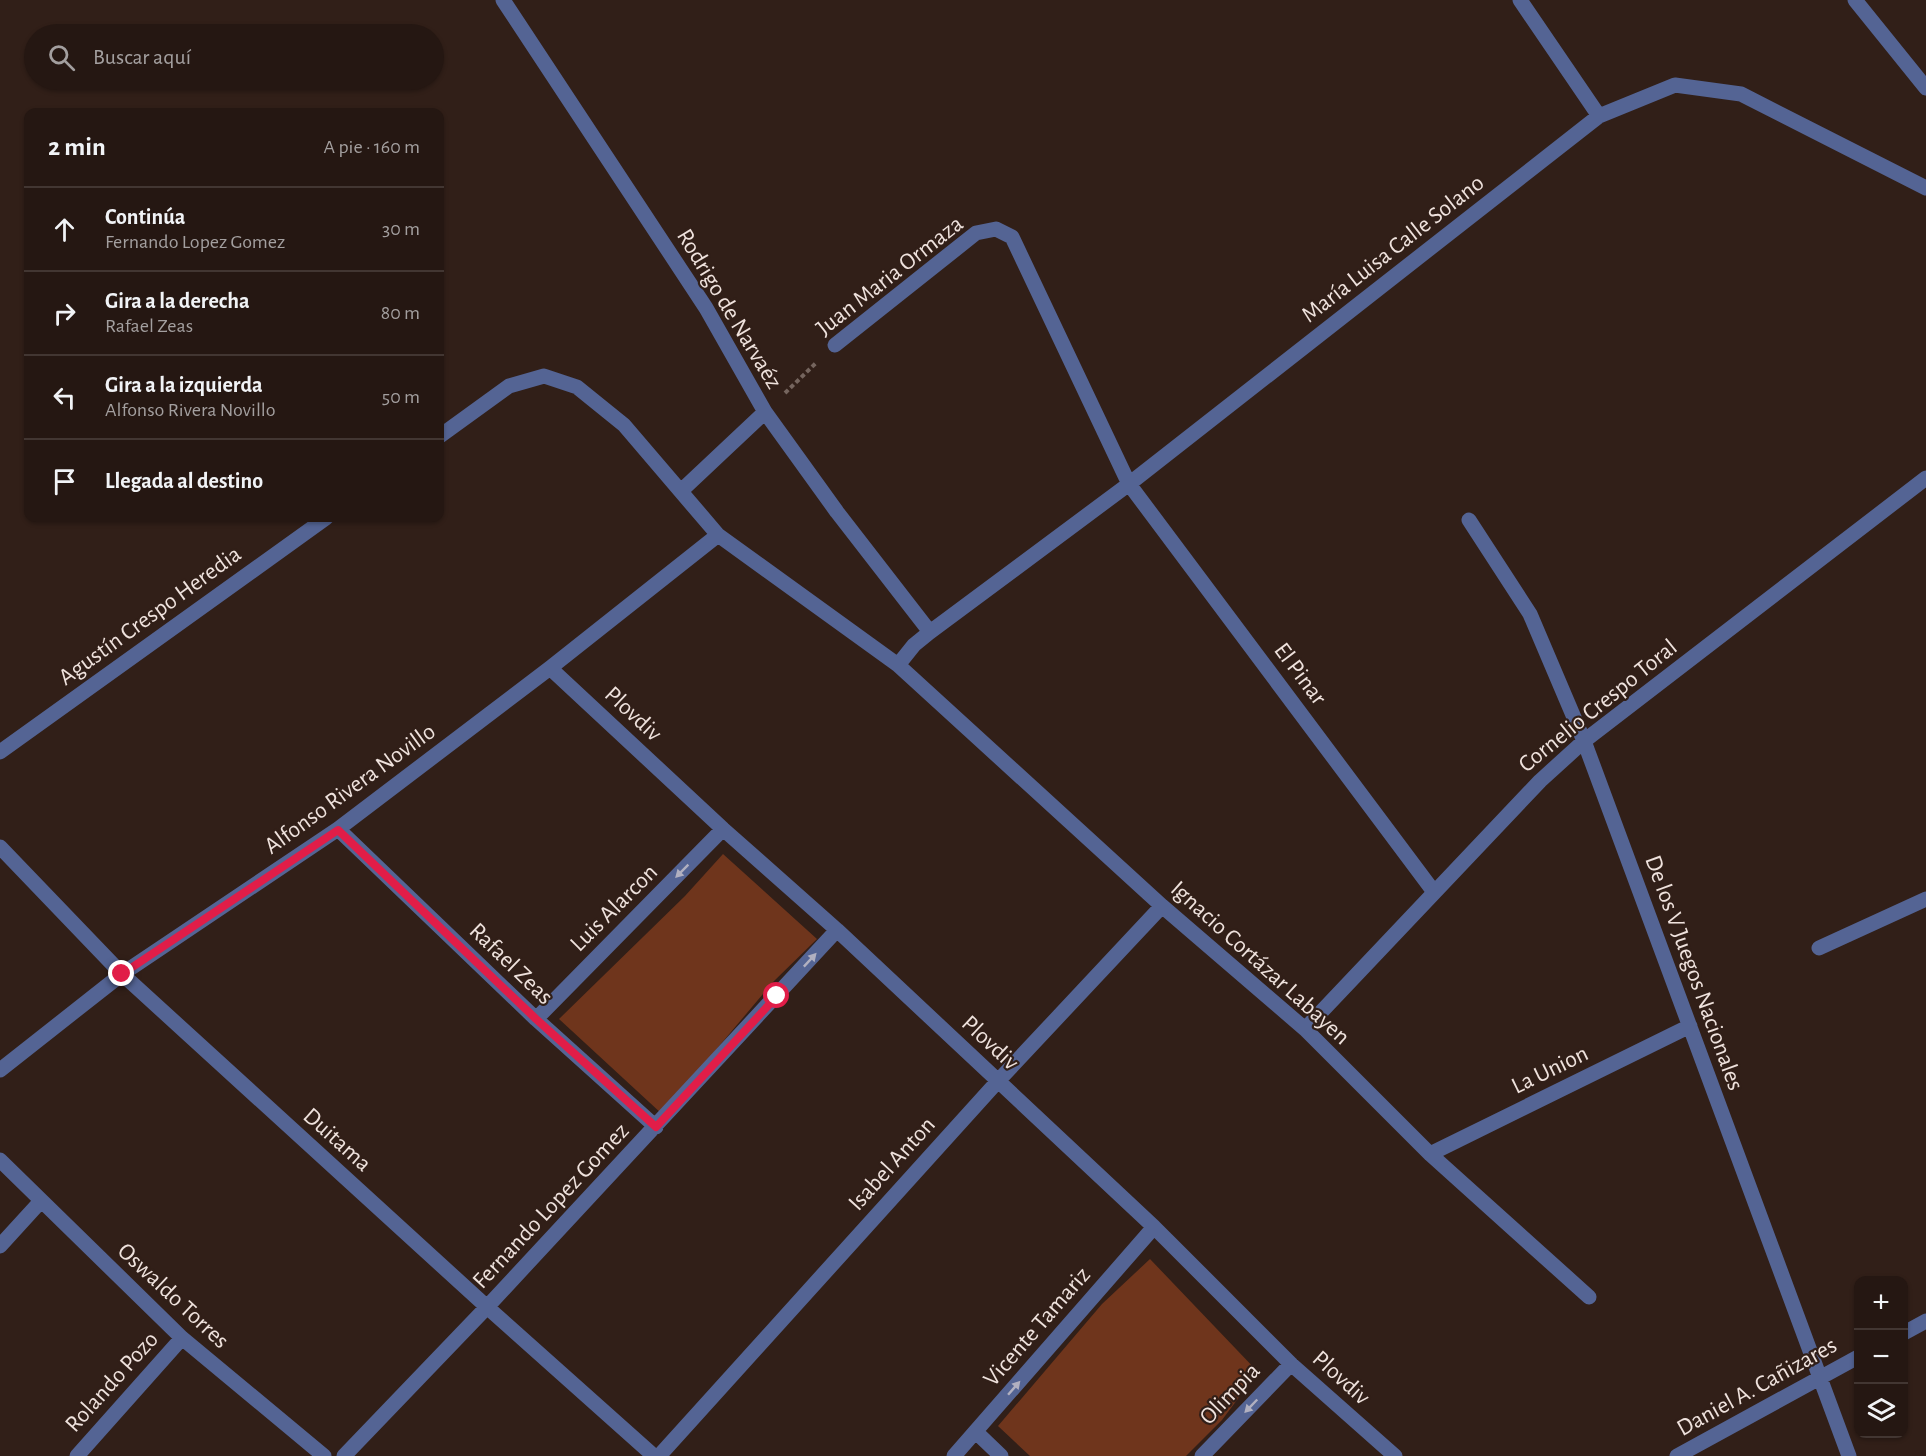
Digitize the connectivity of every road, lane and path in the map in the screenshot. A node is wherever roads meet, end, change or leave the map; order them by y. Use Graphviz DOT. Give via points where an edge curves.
graph roads {
  1 [pos="503,0"];
  2 [pos="1520,0"];
  3 [pos="1855,0"];
  4 [pos="1926,87"];
  5 [pos="1599,116"];
  6 [pos="1926,188"];
  7 [pos="835,345"];
  8 [pos="765,412"];
  9 [pos="444,433"];
  10 [pos="1926,478"];
  11 [pos="1129,484"];
  12 [pos="681,491"];
  13 [pos="1469,520"];
  14 [pos="320,522"];
  15 [pos="718,535"];
  16 [pos="930,632"];
  17 [pos="898,664"];
  18 [pos="550,668"];
  19 [pos="1584,741"];
  20 [pos="0,752"];
  21 [pos="338,830"];
  22 [pos="723,830"];
  23 [pos="0,847"];
  24 [pos="1434,892"];
  25 [pos="1926,899"];
  26 [pos="1162,906"];
  27 [pos="837,930"];
  28 [pos="1819,948"];
  29 [pos="122,974"];
  30 [pos="536,1019"];
  31 [pos="1690,1026"];
  32 [pos="1305,1029"];
  33 [pos="0,1070"];
  34 [pos="998,1081"];
  35 [pos="656,1127"];
  36 [pos="1430,1154"];
  37 [pos="0,1160"];
  38 [pos="41,1201"];
  39 [pos="1154,1227"];
  40 [pos="0,1246"];
  41 [pos="1589,1297"];
  42 [pos="487,1307"];
  43 [pos="1926,1321"];
  44 [pos="1908,1331"];
  45 [pos="182,1338"];
  46 [pos="1854,1359"];
  47 [pos="1291,1364"];
  48 [pos="1819,1378"];
  49 [pos="976,1432"];
  50 [pos="77,1456"];
  51 [pos="324,1456"];
  52 [pos="344,1456"];
  53 [pos="654,1456"];
  54 [pos="659,1456"];
  55 [pos="954,1456"];
  56 [pos="1002,1456"];
  57 [pos="1202,1456"];
  58 [pos="1395,1456"];
  59 [pos="1677,1456"];
  60 [pos="1848,1456"];
  1 -- 8 [label="street, Rodrigo de Narvaéz" via="706,308"];
  2 -- 5 [label="street"];
  3 -- 4 [label="street"];
  5 -- 6 [label="street, María Luisa Calle Solano" via="1675,85 1741,93"];
  5 -- 11 [label="street, María Luisa Calle Solano"];
  7 -- 8 [label="path, Juan Maria Ormaza"];
  7 -- 11 [label="street, Juan Maria Ormaza" via="976,233 996,229 1012,237"];
  8 -- 12 [label="street"];
  8 -- 16 [label="street, Rodrigo de Narvaéz"];
  9 -- 12 [label="street, Ignacio Cortázar Labayen" via="509,386 544,376 578,387 624,425"];
  10 -- 19 [label="street, Cornelio Crespo Toral"];
  11 -- 16 [label="street, María Luisa Calle Solano"];
  11 -- 24 [label="street, El Pinar"];
  12 -- 15 [label="street, Ignacio Cortázar Labayen"];
  13 -- 19 [label="street, De los V Juegos Nacionales" via="1530,614"];
  14 -- 20 [label="street, Agustín Crespo Heredia"];
  15 -- 17 [label="street, Ignacio Cortázar Labayen"];
  15 -- 18 [label="street, Alfonso Rivera Novillo"];
  16 -- 17 [label="street"];
  17 -- 26 [label="street, Ignacio Cortázar Labayen"];
  18 -- 21 [label="street, Alfonso Rivera Novillo"];
  18 -- 22 [label="street, Plovdiv"];
  19 -- 24 [label="street, Cornelio Crespo Toral" via="1540,781"];
  19 -- 31 [label="street, De los V Juegos Nacionales"];
  21 -- 29 [label="street, Alfonso Rivera Novillo"];
  21 -- 30 [label="street, Rafael Zeas"];
  22 -- 27 [label="street, Plovdiv"];
  22 -- 30 [label="street, Luis Alarcon, one-way"];
  23 -- 29 [label="street, Duitama"];
  24 -- 32 [label="street, Cornelio Crespo Toral"];
  25 -- 28 [label="street"];
  26 -- 32 [label="street, Ignacio Cortázar Labayen"];
  26 -- 34 [label="street, Isabel Anton"];
  27 -- 34 [label="street, Plovdiv"];
  35 -- 27 [label="street, Fernando Lopez Gomez, one-way"];
  29 -- 33 [label="street, Alfonso Rivera Novillo"];
  29 -- 42 [label="street, Duitama"];
  30 -- 35 [label="street, Rafael Zeas"];
  31 -- 36 [label="street, La Union"];
  31 -- 48 [label="street, De los V Juegos Nacionales"];
  32 -- 36 [label="street, Ignacio Cortázar Labayen"];
  34 -- 39 [label="street, Plovdiv"];
  34 -- 54 [label="street, Isabel Anton"];
  35 -- 42 [label="street, Fernando Lopez Gomez"];
  36 -- 41 [label="street, Ignacio Cortázar Labayen"];
  37 -- 38 [label="street, Oswaldo Torres"];
  38 -- 40 [label="street"];
  38 -- 45 [label="street, Oswaldo Torres"];
  39 -- 47 [label="street, Plovdiv"];
  49 -- 39 [label="street, Vicente Tamariz, one-way"];
  42 -- 52 [label="street, Fernando Lopez Gomez"];
  42 -- 53 [label="street, Duitama"];
  43 -- 44 [label="street"];
  45 -- 50 [label="street, Rolando Pozo"];
  45 -- 51 [label="street, Oswaldo Torres"];
  46 -- 48 [label="street, Daniel A. Cañizares"];
  47 -- 57 [label="street, Olimpia, one-way"];
  47 -- 58 [label="street, Plovdiv"];
  48 -- 59 [label="street, Daniel A. Cañizares"];
  48 -- 60 [label="street, De los V Juegos Nacionales"];
  49 -- 55 [label="street, Vicente Tamariz"];
  49 -- 56 [label="street"];
}
